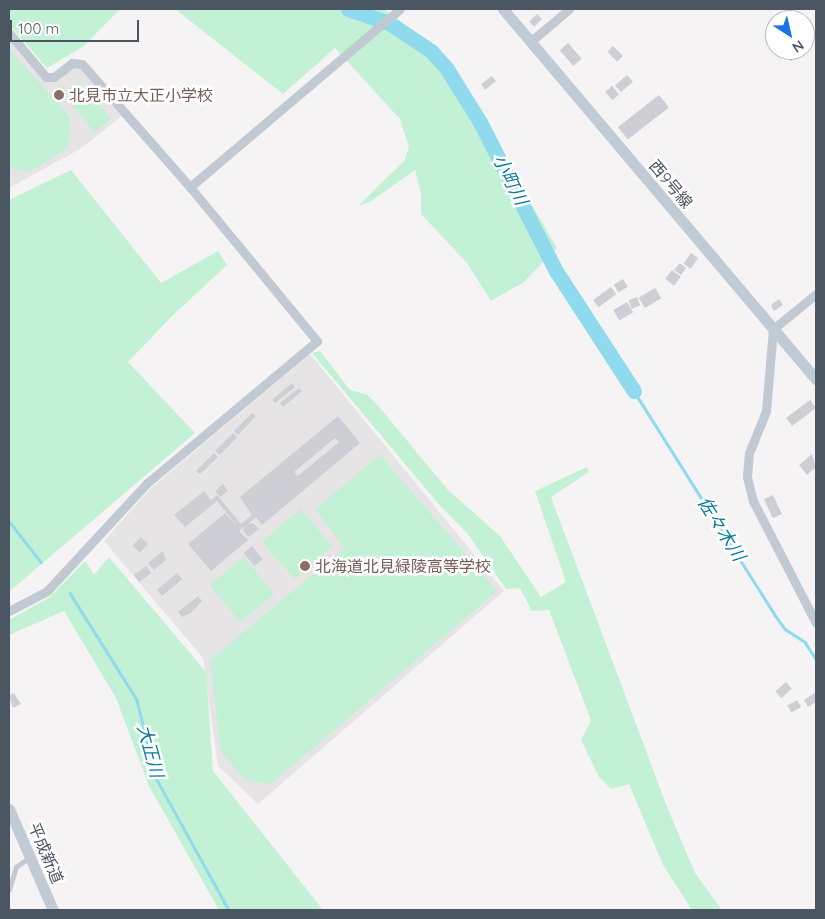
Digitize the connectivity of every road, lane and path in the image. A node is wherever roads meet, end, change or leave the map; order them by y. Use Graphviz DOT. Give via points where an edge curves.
graph roads {
  1 [pos="502,9"];
  2 [pos="569,9"];
  3 [pos="396,12"];
  4 [pos="9,34"];
  5 [pos="530,42"];
  6 [pos="190,187"];
  7 [pos="816,294"];
  8 [pos="773,328"];
  9 [pos="816,380"];
  10 [pos="9,611"];
  11 [pos="816,623"];
  12 [pos="9,809"];
  13 [pos="31,856"];
  14 [pos="9,890"];
  15 [pos="53,910"];
  1 -- 5 [label="street, 西9号線"];
  2 -- 5 [label="street"];
  3 -- 6 [label="street"];
  4 -- 6 [label="street" via="46,76 54,77 72,63 82,64"];
  5 -- 8 [label="street, 西9号線"];
  6 -- 10 [label="street" via="317,341 147,483 47,591"];
  7 -- 8 [label="street"];
  8 -- 9 [label="street, 西9号線"];
  8 -- 11 [label="street" via="766,411 749,454 748,489"];
  12 -- 13 [label="street, 平成新道"];
  13 -- 14 [label="lane" via="16,867"];
  13 -- 15 [label="street, 平成新道"];
}
